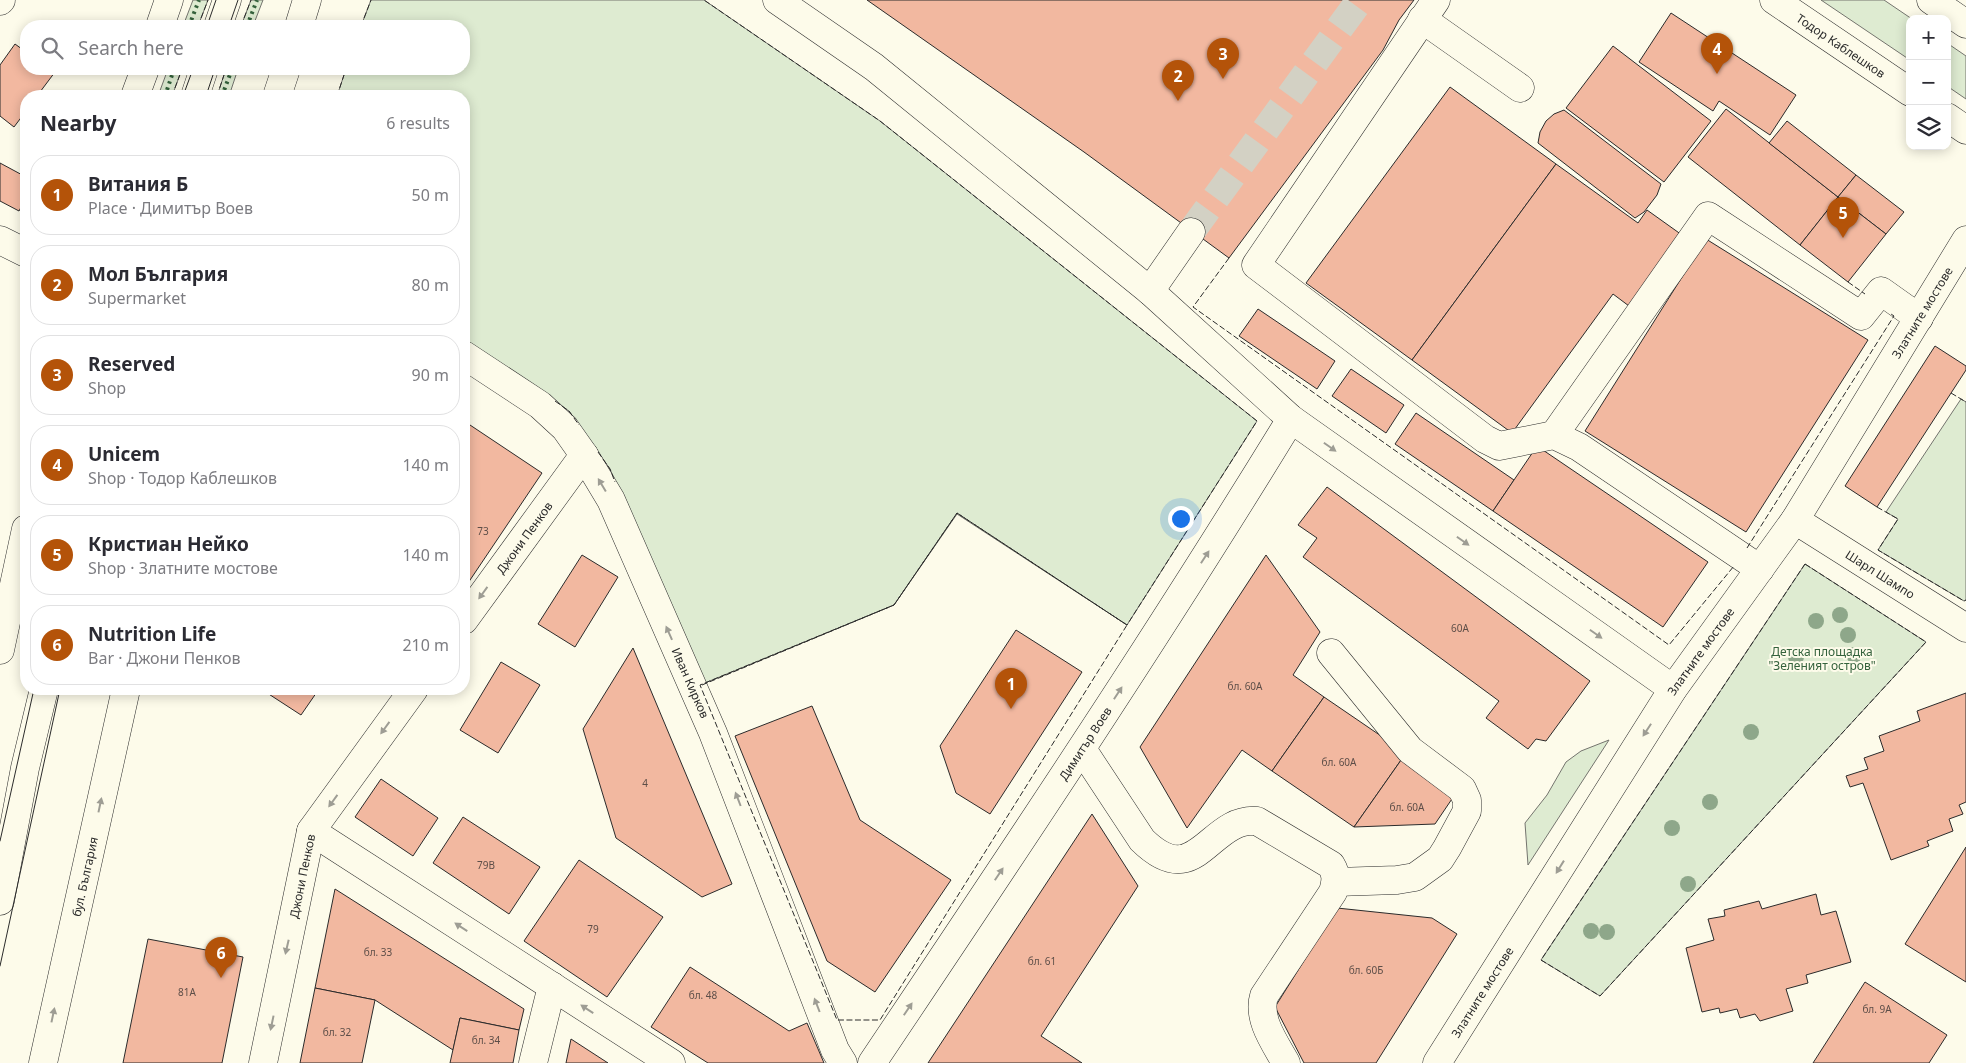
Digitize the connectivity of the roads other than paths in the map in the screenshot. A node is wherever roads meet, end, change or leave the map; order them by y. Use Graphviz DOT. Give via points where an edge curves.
graph roads {
  1 [pos="169,0"];
  2 [pos="227,0"];
  3 [pos="308,0"];
  4 [pos="777,0"];
  5 [pos="1774,0"];
  6 [pos="1931,0"];
  7 [pos="1429,10"];
  8 [pos="162,20"];
  9 [pos="220,20"];
  10 [pos="301,20"];
  11 [pos="1966,24"];
  12 [pos="142,75"];
  13 [pos="202,75"];
  14 [pos="284,75"];
  15 [pos="1520,88"];
  16 [pos="1906,89"];
  17 [pos="137,90"];
  18 [pos="197,90"];
  19 [pos="279,90"];
  20 [pos="1951,120"];
  21 [pos="1966,130"];
  22 [pos="1191,232"];
  23 [pos="0,240"];
  24 [pos="1966,240"];
  25 [pos="20,250"];
  26 [pos="1150,291"];
  27 [pos="1919,318"];
  28 [pos="470,359"];
  29 [pos="1291,419"];
  30 [pos="1554,436"];
  31 [pos="584,455"];
  32 [pos="1795,520"];
  33 [pos="20,549"];
  34 [pos="1760,569"];
  35 [pos="7,593"];
  36 [pos="470,612"];
  37 [pos="1966,628"];
  38 [pos="0,650"];
  39 [pos="1331,653"];
  40 [pos="1673,689"];
  41 [pos="43,695"];
  42 [pos="125,695"];
  43 [pos="410,695"];
  44 [pos="1082,749"];
  45 [pos="311,831"];
  46 [pos="1336,882"];
  47 [pos="0,901"];
  48 [pos="552,986"];
  49 [pos="43,1063"];
  50 [pos="263,1063"];
  51 [pos="533,1063"];
  52 [pos="671,1063"];
  53 [pos="843,1063"];
  54 [pos="872,1063"];
  55 [pos="1286,1063"];
  56 [pos="1437,1063"];
  1 -- 8 [label="street"];
  2 -- 9 [label="street"];
  3 -- 10 [label="street"];
  4 -- 26 [label="street" via="874,67"];
  5 -- 16 [label="street, Тодор Каблешков"];
  6 -- 11 [label="street"];
  7 -- 15 [label="street"];
  7 -- 30 [label="street" via="1256,265 1485,439 1499,446"];
  12 -- 17 [label="street"];
  13 -- 18 [label="street"];
  14 -- 19 [label="street"];
  20 -- 21 [label="street"];
  22 -- 26 [label="street"];
  23 -- 25 [label="street"];
  24 -- 27 [label="street, Златните мостове"];
  26 -- 29 [label="street"];
  27 -- 30 [label="street" via="1881,291 1861,316 1708,216"];
  27 -- 32 [label="street, Златните мостове"];
  28 -- 31 [label="street, Иван Кирков" via="540,406 565,428"];
  29 -- 40 [label="street, one-way"];
  44 -- 29 [label="street, Димитър Воев, one-way"];
  30 -- 34 [label="street" via="1579,447"];
  31 -- 36 [label="street, Джони Пенков, one-way"];
  53 -- 31 [label="street, Иван Кирков, one-way" via="835,1050 713,733 611,500"];
  32 -- 34 [label="street, Златните мостове"];
  32 -- 37 [label="street, Шарл Шампо"];
  33 -- 35 [label="street"];
  34 -- 40 [label="street, Златните мостове"];
  35 -- 38 [label="street"];
  39 -- 46 [label="street" via="1410,750 1462,789 1467,800 1467,812 1448,848 1440,859 1415,877"];
  40 -- 56 [label="street, Златните мостове, one-way"];
  41 -- 47 [label="street"];
  49 -- 42 [label="street, бул. България, one-way"];
  43 -- 45 [label="street, Джони Пенков, one-way"];
  44 -- 46 [label="street" via="1142,840 1166,859 1193,856 1235,824 1257,820 1331,865 1336,873"];
  54 -- 44 [label="street, Димитър Воев, one-way"];
  48 -- 45 [label="street, one-way"];
  45 -- 50 [label="street, Джони Пенков, one-way"];
  46 -- 55 [label="street" via="1333,892 1262,1002 1263,1017"];
  48 -- 51 [label="street"];
  52 -- 48 [label="street, one-way"];
}
